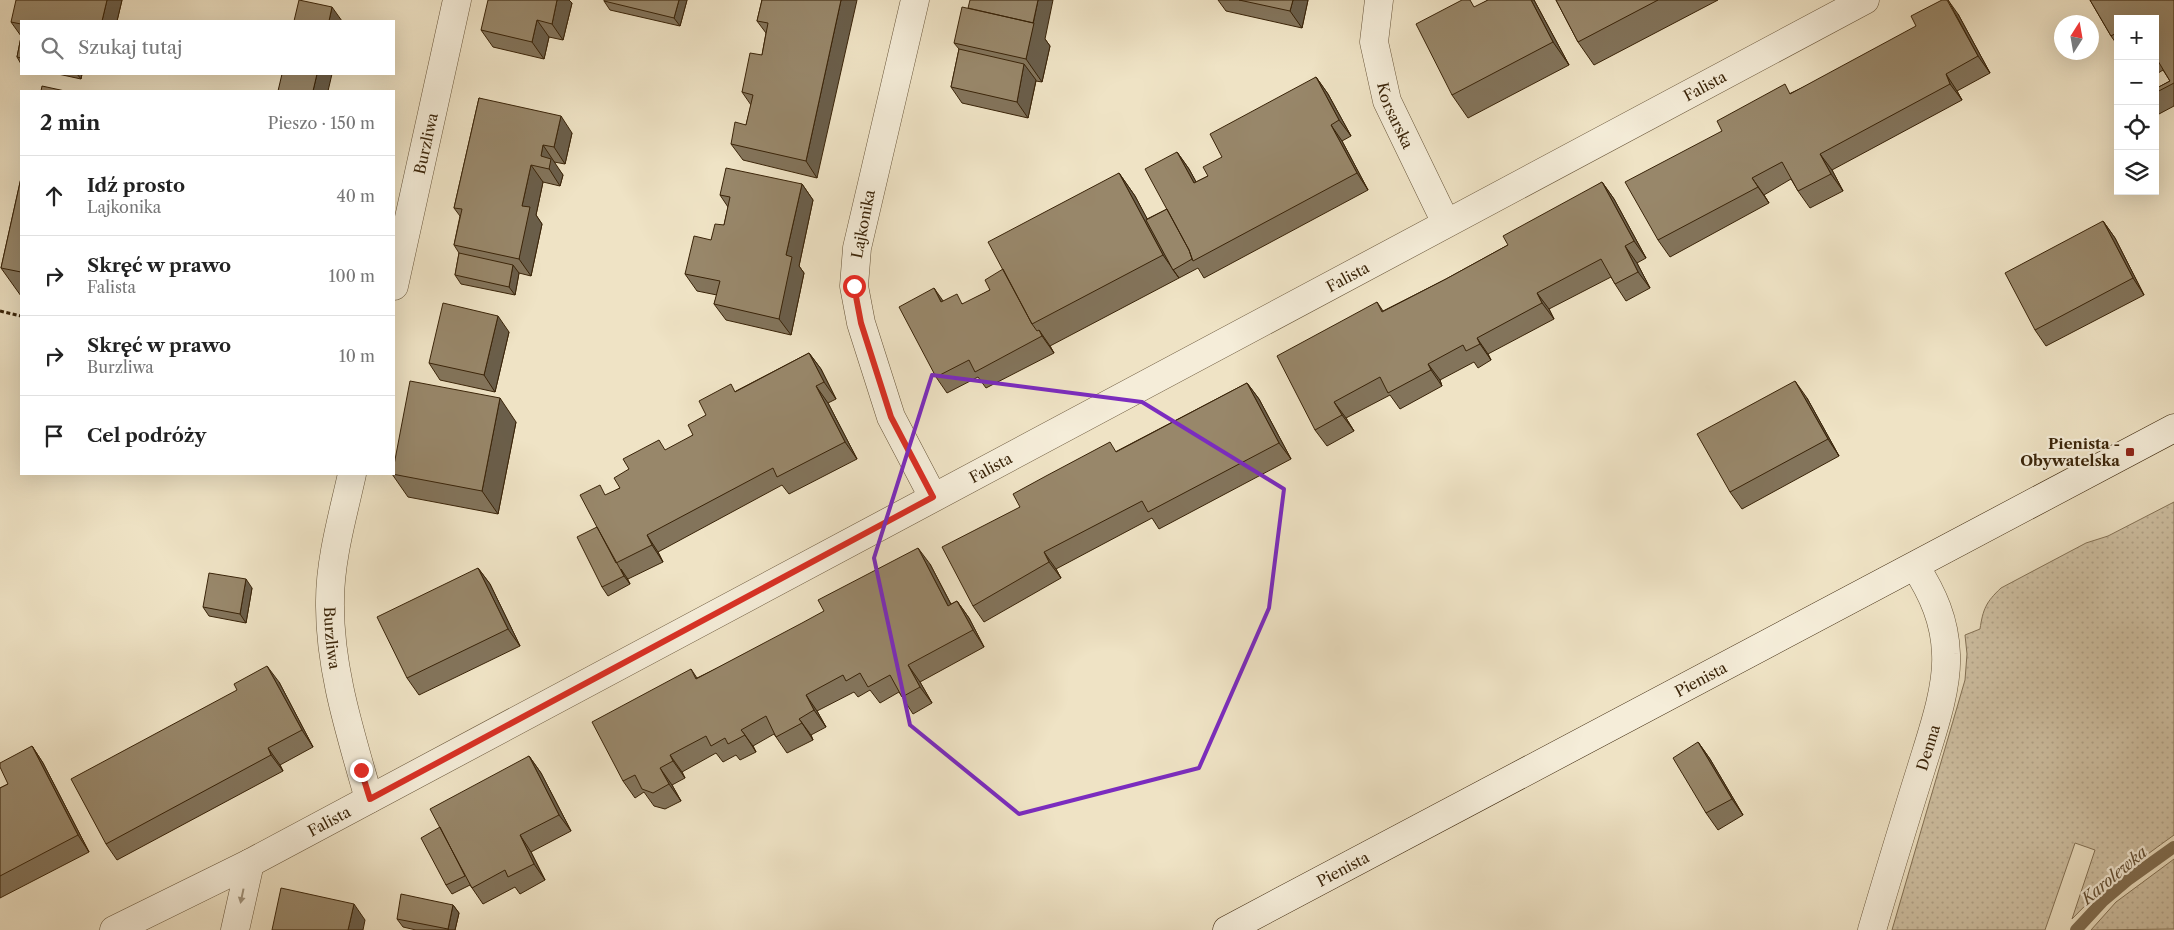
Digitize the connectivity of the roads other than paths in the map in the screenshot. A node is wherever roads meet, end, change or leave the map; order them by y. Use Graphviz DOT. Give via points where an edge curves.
graph roads {
  1 [pos="457,0"];
  2 [pos="915,0"];
  3 [pos="1379,0"];
  4 [pos="1865,0"];
  5 [pos="1446,224"];
  6 [pos="395,281"];
  7 [pos="2174,428"];
  8 [pos="352,475"];
  9 [pos="933,497"];
  10 [pos="1916,566"];
  11 [pos="370,799"];
  12 [pos="250,863"];
  13 [pos="114,930"];
  14 [pos="235,930"];
  15 [pos="1227,930"];
  16 [pos="1872,930"];
  1 -- 6 [label="street, Burzliwa"];
  2 -- 9 [label="street, Lajkonika" via="857,248 854,286 861,323 891,417"];
  3 -- 5 [label="street, Korsarska" via="1374,42 1387,100"];
  4 -- 5 [label="street, Falista"];
  5 -- 9 [label="street, Falista"];
  7 -- 10 [label="street, Pienista"];
  8 -- 11 [label="street, Burzliwa" via="334,562 331,625 345,714"];
  9 -- 11 [label="street, Falista"];
  10 -- 15 [label="street, Pienista"];
  10 -- 16 [label="street, Denna" via="1940,615 1946,667 1929,743"];
  11 -- 12 [label="street, Falista"];
  12 -- 13 [label="street, Falista"];
  12 -- 14 [label="street, one-way"];
}
